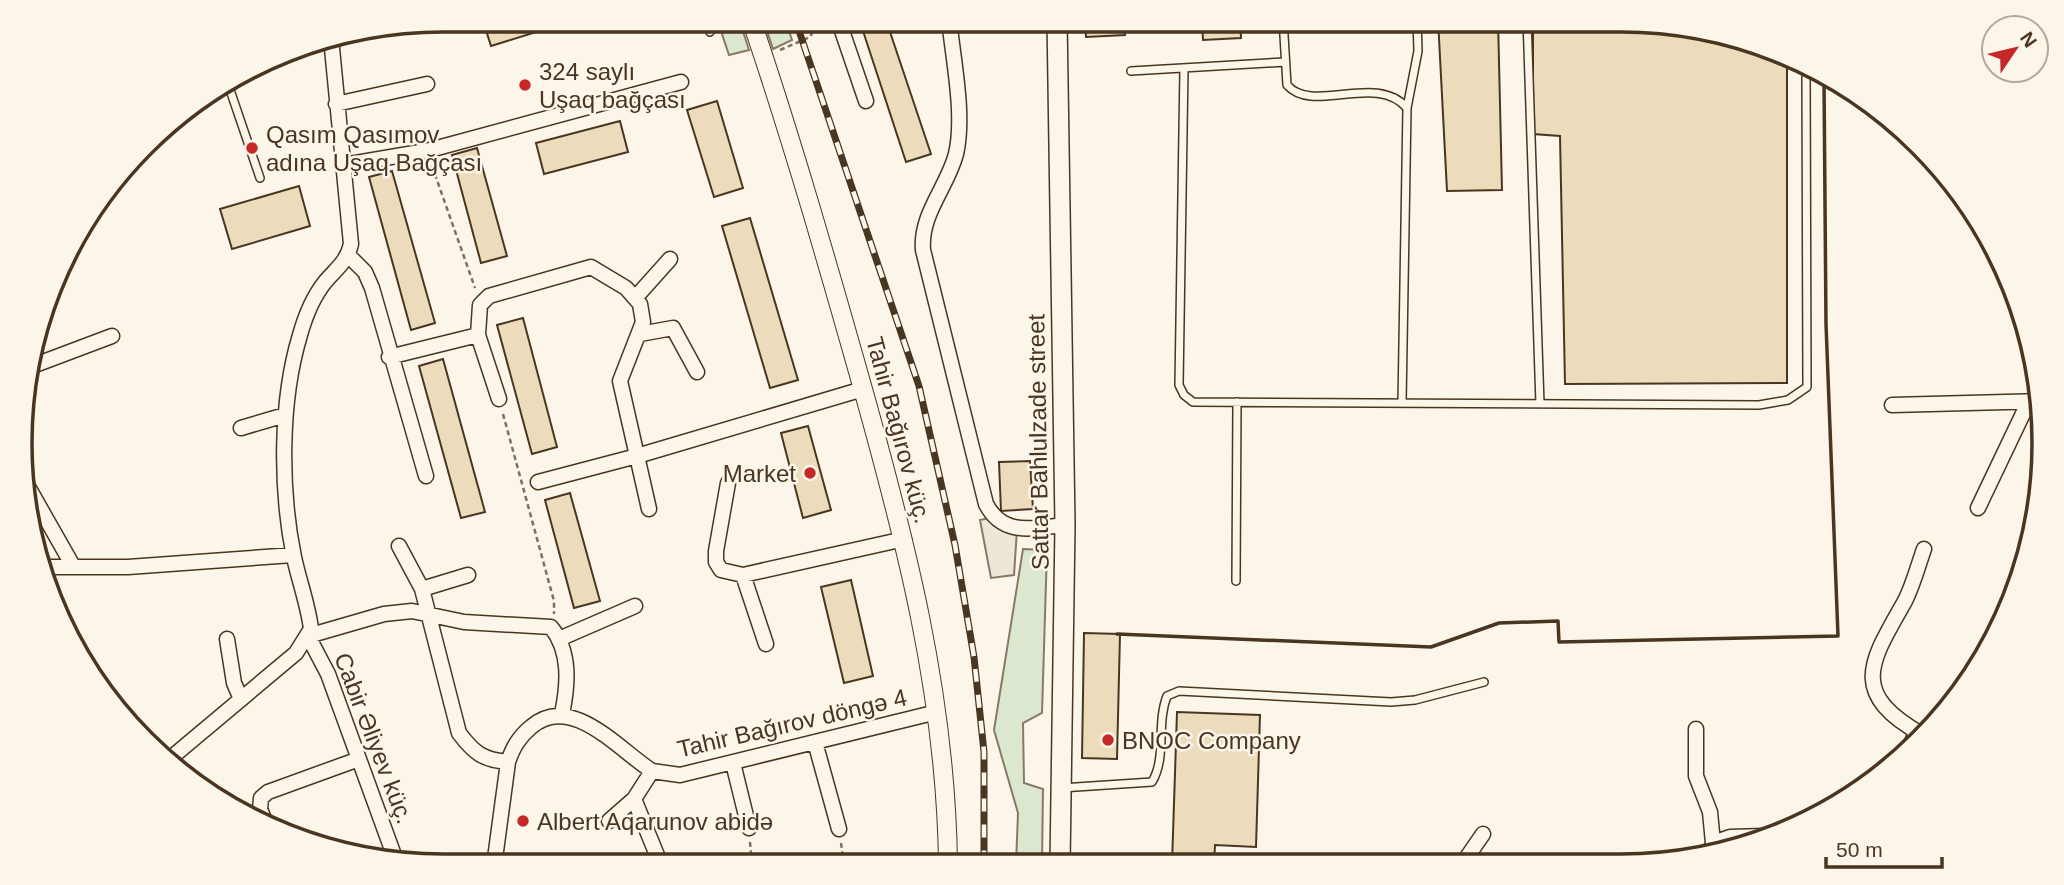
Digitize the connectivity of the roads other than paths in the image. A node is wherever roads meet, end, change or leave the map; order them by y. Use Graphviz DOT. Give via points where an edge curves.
graph roads {
  1 [pos="756,32"];
  2 [pos="842,32"];
  3 [pos="950,32"];
  4 [pos="1057,32"];
  5 [pos="1284,32"];
  6 [pos="1417,32"];
  7 [pos="1527,32"];
  8 [pos="332,47"];
  9 [pos="1285,62"];
  10 [pos="1184,68"];
  11 [pos="1131,71"];
  12 [pos="1806,76"];
  13 [pos="681,82"];
  14 [pos="427,84"];
  15 [pos="230,91"];
  16 [pos="866,101"];
  17 [pos="337,104"];
  18 [pos="1407,108"];
  19 [pos="344,165"];
  20 [pos="260,178"];
  21 [pos="349,256"];
  22 [pos="670,259"];
  23 [pos="636,297"];
  24 [pos="640,334"];
  25 [pos="478,335"];
  26 [pos="112,336"];
  27 [pos="389,357"];
  28 [pos="39,364"];
  29 [pos="697,372"];
  30 [pos="863,389"];
  31 [pos="499,399"];
  32 [pos="2030,401"];
  33 [pos="1237,402"];
  34 [pos="1402,403"];
  35 [pos="1540,404"];
  36 [pos="1892,405"];
  37 [pos="2031,407"];
  38 [pos="285,415"];
  39 [pos="241,428"];
  40 [pos="637,456"];
  41 [pos="426,476"];
  42 [pos="538,482"];
  43 [pos="729,482"];
  44 [pos="36,500"];
  45 [pos="1978,508"];
  46 [pos="649,509"];
  47 [pos="1065,525"];
  48 [pos="904,539"];
  49 [pos="399,546"];
  50 [pos="1924,550"];
  51 [pos="293,555"];
  52 [pos="73,566"];
  53 [pos="51,567"];
  54 [pos="468,575"];
  55 [pos="743,575"];
  56 [pos="1236,581"];
  57 [pos="422,589"];
  58 [pos="635,606"];
  59 [pos="430,613"];
  60 [pos="555,633"];
  61 [pos="308,636"];
  62 [pos="227,639"];
  63 [pos="766,644"];
  64 [pos="1484,682"];
  65 [pos="241,699"];
  66 [pos="937,712"];
  67 [pos="562,714"];
  68 [pos="1696,729"];
  69 [pos="1914,730"];
  70 [pos="816,742"];
  71 [pos="175,754"];
  72 [pos="359,759"];
  73 [pos="508,762"];
  74 [pos="733,763"];
  75 [pos="652,771"];
  76 [pos="1061,788"];
  77 [pos="634,799"];
  78 [pos="261,811"];
  79 [pos="609,821"];
  80 [pos="749,828"];
  81 [pos="839,829"];
  82 [pos="1483,834"];
  83 [pos="1712,843"];
  84 [pos="392,850"];
  85 [pos="496,854"];
  86 [pos="656,854"];
  87 [pos="947,854"];
  88 [pos="1060,854"];
  89 [pos="1469,854"];
  1 -- 30 [label="street, Tahir Bağırov küç." via="804,178"];
  2 -- 16 [label="street"];
  3 -- 47 [label="street" via="959,130 956,156 923,231 923,250 986,504 993,517 1009,527"];
  4 -- 47 [label="main road, Sattar Bahlulzade street"];
  5 -- 9 [label="lane"];
  6 -- 18 [label="lane" via="1417,65"];
  7 -- 35 [label="lane"];
  8 -- 17 [label="street"];
  9 -- 10 [label="lane"];
  9 -- 18 [label="lane" via="1287,85 1294,92 1386,92"];
  10 -- 11 [label="lane"];
  10 -- 33 [label="lane" via="1179,385 1193,402"];
  12 -- 35 [label="lane" via="1807,387 1788,400 1759,405"];
  13 -- 19 [label="street" via="426,150"];
  14 -- 17 [label="street"];
  15 -- 20 [label="lane"];
  17 -- 19 [label="street"];
  18 -- 34 [label="lane"];
  19 -- 21 [label="street" via="351,227"];
  21 -- 27 [label="street" via="365,272 372,288"];
  21 -- 38 [label="street" via="325,281 309,309 299,335"];
  22 -- 23 [label="street"];
  23 -- 24 [label="street" via="643,322"];
  23 -- 25 [label="street" via="591,267 503,290 480,305"];
  24 -- 29 [label="street" via="673,328"];
  24 -- 40 [label="street" via="620,381"];
  25 -- 27 [label="street"];
  25 -- 31 [label="street"];
  26 -- 28 [label="street"];
  27 -- 41 [label="street"];
  30 -- 40 [label="street"];
  30 -- 48 [label="street, Tahir Bağırov küç."];
  32 -- 36 [label="street"];
  33 -- 34 [label="lane"];
  33 -- 56 [label="lane"];
  34 -- 35 [label="lane"];
  37 -- 45 [label="street"];
  38 -- 39 [label="street"];
  38 -- 51 [label="street"];
  40 -- 42 [label="street"];
  40 -- 46 [label="street"];
  43 -- 55 [label="street" via="716,562 721,570"];
  44 -- 52 [label="street"];
  47 -- 76 [label="main road, Sattar Bahlulzade street"];
  48 -- 55 [label="street"];
  48 -- 66 [label="street, Tahir Bağırov küç." via="930,656"];
  49 -- 57 [label="street"];
  50 -- 69 [label="street" via="1871,670 1883,705"];
  51 -- 52 [label="street" via="128,567"];
  51 -- 61 [label="street" via="310,619"];
  52 -- 53 [label="street"];
  54 -- 57 [label="street"];
  55 -- 63 [label="street"];
  57 -- 59 [label="street"];
  58 -- 60 [label="street"];
  59 -- 60 [label="street" via="464,622"];
  59 -- 61 [label="street" via="384,614"];
  59 -- 73 [label="street" via="459,733 473,752 487,761"];
  60 -- 67 [label="street" via="568,687"];
  61 -- 65 [label="street" via="296,653"];
  61 -- 72 [label="street, Cabir Əliyev küç." via="328,674"];
  62 -- 65 [label="street"];
  64 -- 76 [label="lane" via="1391,702 1179,691 1167,696 1163,706 1159,771 1152,782"];
  65 -- 71 [label="street"];
  66 -- 70 [label="street, Tahir Bağırov döngə 4"];
  66 -- 87 [label="street, Tahir Bağırov küç."];
  67 -- 73 [label="street" via="535,723 521,736"];
  67 -- 75 [label="street, Tahir Bağırov döngə 4" via="586,723"];
  68 -- 83 [label="street" via="1696,776 1710,812"];
  70 -- 74 [label="street, Tahir Bağırov döngə 4"];
  70 -- 81 [label="street"];
  72 -- 78 [label="street" via="268,792 261,798"];
  72 -- 84 [label="street, Cabir Əliyev küç."];
  73 -- 85 [label="street"];
  74 -- 75 [label="street, Tahir Bağırov döngə 4" via="680,775"];
  74 -- 80 [label="street"];
  75 -- 77 [label="street"];
  76 -- 88 [label="main road, Sattar Bahlulzade street"];
  77 -- 79 [label="street"];
  77 -- 86 [label="street"];
  82 -- 89 [label="street"];
}
